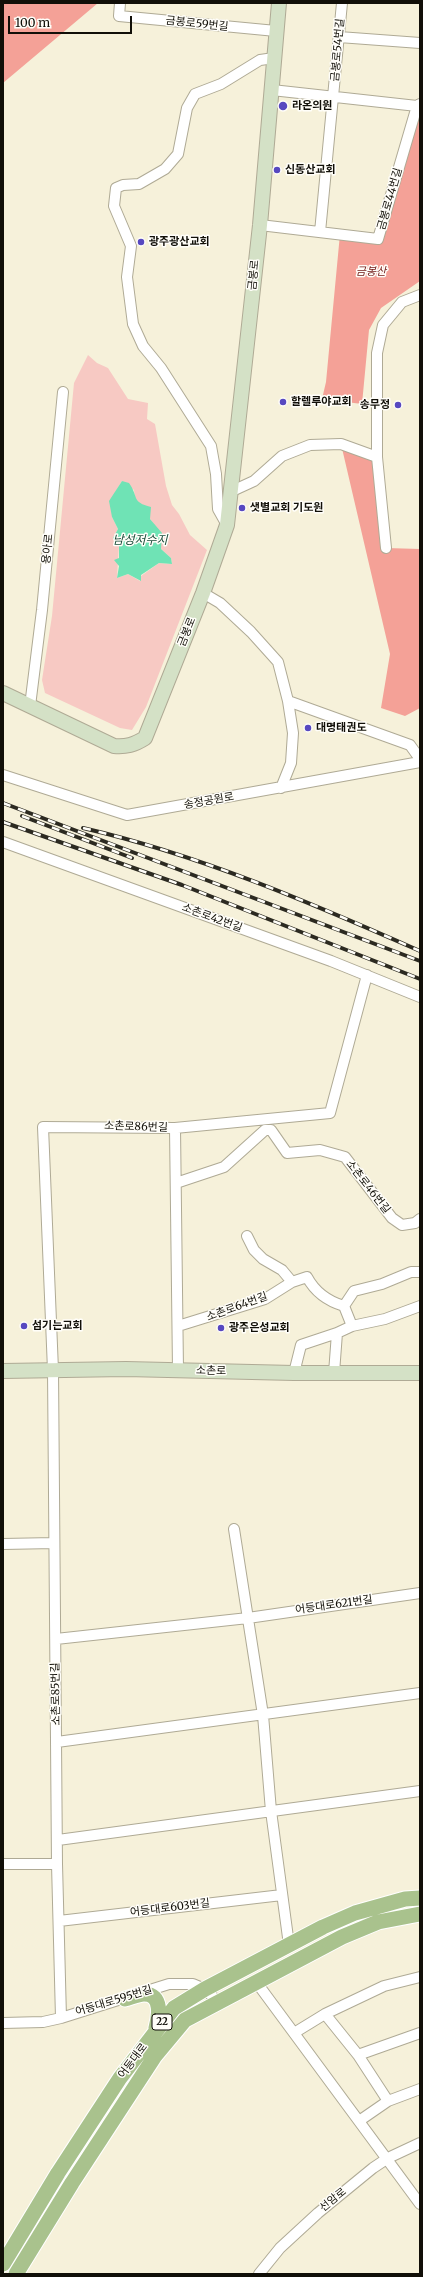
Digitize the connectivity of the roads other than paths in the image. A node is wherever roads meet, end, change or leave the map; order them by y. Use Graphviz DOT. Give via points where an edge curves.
graph roads {
  1 [pos="120,3"];
  2 [pos="279,3"];
  3 [pos="342,3"];
  4 [pos="276,31"];
  5 [pos="339,37"];
  6 [pos="420,43"];
  7 [pos="274,58"];
  8 [pos="272,90"];
  9 [pos="333,97"];
  10 [pos="419,105"];
  11 [pos="260,225"];
  12 [pos="320,232"];
  13 [pos="420,296"];
  14 [pos="63,392"];
  15 [pos="377,457"];
  16 [pos="230,492"];
  17 [pos="227,525"];
  18 [pos="386,548"];
  19 [pos="203,593"];
  20 [pos="3,693"];
  21 [pos="288,701"];
  22 [pos="30,706"];
  23 [pos="420,759"];
  24 [pos="420,762"];
  25 [pos="3,775"];
  26 [pos="281,788"];
  27 [pos="3,842"];
  28 [pos="367,975"];
  29 [pos="420,997"];
  30 [pos="175,1128"];
  31 [pos="176,1183"];
  32 [pos="420,1219"];
  33 [pos="246,1236"];
  34 [pos="420,1272"];
  35 [pos="292,1282"];
  36 [pos="344,1306"];
  37 [pos="420,1306"];
  38 [pos="178,1326"];
  39 [pos="352,1326"];
  40 [pos="337,1333"];
  41 [pos="53,1370"];
  42 [pos="178,1370"];
  43 [pos="3,1371"];
  44 [pos="294,1373"];
  45 [pos="334,1373"];
  46 [pos="420,1373"];
  47 [pos="234,1529"];
  48 [pos="54,1543"];
  49 [pos="3,1544"];
  50 [pos="420,1593"];
  51 [pos="248,1618"];
  52 [pos="56,1639"];
  53 [pos="420,1693"];
  54 [pos="263,1715"];
  55 [pos="57,1742"];
  56 [pos="420,1791"];
  57 [pos="271,1811"];
  58 [pos="58,1840"];
  59 [pos="3,1864"];
  60 [pos="58,1864"];
  61 [pos="282,1895"];
  62 [pos="420,1898"];
  63 [pos="420,1914"];
  64 [pos="59,1921"];
  65 [pos="289,1945"];
  66 [pos="420,1977"];
  67 [pos="257,1983"];
  68 [pos="205,1989"];
  69 [pos="125,1999"];
  70 [pos="219,2003"];
  71 [pos="325,2014"];
  72 [pos="61,2018"];
  73 [pos="3,2023"];
  74 [pos="155,2031"];
  75 [pos="294,2033"];
  76 [pos="420,2033"];
  77 [pos="358,2055"];
  78 [pos="420,2089"];
  79 [pos="388,2101"];
  80 [pos="359,2120"];
  81 [pos="420,2143"];
  82 [pos="388,2158"];
  83 [pos="420,2204"];
  84 [pos="3,2264"];
  85 [pos="16,2274"];
  86 [pos="259,2274"];
  1 -- 4 [label="street, 금봉로59번길" via="118,16"];
  2 -- 4 [label="street, 금봉로"];
  3 -- 5 [label="street, 금봉로54번길"];
  4 -- 7 [label="street, 금봉로"];
  5 -- 6 [label="street"];
  5 -- 9 [label="street, 금봉로54번길"];
  7 -- 8 [label="street, 금봉로"];
  7 -- 17 [label="street" via="260,60 228,80 195,94 187,108 178,154 166,169 139,184 116,188 114,206 131,246 127,277 133,324 143,346 161,368 211,446 218,509"];
  8 -- 9 [label="street, 금봉로54번길"];
  8 -- 11 [label="street, 금봉로"];
  9 -- 10 [label="street, 금봉로54번길"];
  9 -- 12 [label="street"];
  10 -- 12 [label="street, 금봉로44번길" via="378,239"];
  11 -- 12 [label="street, 금봉로44번길"];
  11 -- 16 [label="street, 금봉로"];
  13 -- 15 [label="street" via="402,302 383,325 377,353"];
  14 -- 22 [label="street, 용아로"];
  15 -- 16 [label="street" via="341,444 310,445 282,456 254,481"];
  15 -- 18 [label="street"];
  16 -- 17 [label="street, 금봉로"];
  17 -- 19 [label="street, 금봉로"];
  19 -- 21 [label="street" via="225,608 278,662"];
  19 -- 22 [label="street, 금봉로" via="145,738 136,744 114,746"];
  20 -- 22 [label="street"];
  21 -- 23 [label="street" via="410,745"];
  21 -- 26 [label="street" via="293,733 291,763"];
  24 -- 26 [label="street, 송정공원로"];
  25 -- 26 [label="street, 송정공원로" via="127,815"];
  27 -- 28 [label="street, 소촌로42번길"];
  28 -- 29 [label="street, 소촌로42번길"];
  28 -- 30 [label="street, 소촌로86번길" via="330,1114"];
  30 -- 31 [label="street"];
  30 -- 41 [label="street, 소촌로86번길" via="43,1127"];
  31 -- 32 [label="street, 소촌로46번길" via="224,1167 265,1130 271,1130 287,1153 320,1150 345,1157 392,1218 402,1225 415,1223"];
  31 -- 38 [label="street"];
  33 -- 35 [label="street" via="262,1259 282,1270"];
  34 -- 36 [label="street" via="412,1272 382,1284 354,1291"];
  35 -- 36 [label="street, 소촌로64번길" via="307,1277 312,1287 329,1301"];
  35 -- 38 [label="street, 소촌로64번길" via="265,1299"];
  36 -- 39 [label="street"];
  37 -- 39 [label="street" via="386,1319"];
  38 -- 42 [label="street"];
  39 -- 40 [label="street"];
  40 -- 44 [label="street" via="300,1345"];
  40 -- 45 [label="street"];
  41 -- 42 [label="street, 소촌로"];
  41 -- 43 [label="street, 소촌로"];
  41 -- 48 [label="street, 소촌로85번길"];
  42 -- 44 [label="street, 소촌로"];
  44 -- 45 [label="street, 소촌로"];
  45 -- 46 [label="street, 소촌로"];
  47 -- 51 [label="street"];
  48 -- 49 [label="street"];
  48 -- 52 [label="street, 소촌로85번길"];
  50 -- 51 [label="street, 어등대로621번길"];
  51 -- 52 [label="street"];
  51 -- 54 [label="street"];
  52 -- 55 [label="street, 소촌로85번길"];
  53 -- 54 [label="street"];
  54 -- 55 [label="street"];
  54 -- 57 [label="street"];
  55 -- 58 [label="street, 소촌로85번길"];
  56 -- 57 [label="street"];
  57 -- 58 [label="street"];
  57 -- 61 [label="street"];
  58 -- 60 [label="street, 소촌로85번길"];
  59 -- 60 [label="street"];
  60 -- 64 [label="street, 소촌로85번길"];
  61 -- 64 [label="street, 어등대로603번길"];
  61 -- 65 [label="street"];
  62 -- 65 [label="main road, 어등대로 / 22" via="405,1899 356,1913"];
  63 -- 67 [label="main road, 어등대로 / 22" via="378,1922 342,1937"];
  64 -- 72 [label="street, 소촌로85번길"];
  65 -- 68 [label="main road, 어등대로 / 22"];
  66 -- 71 [label="street" via="384,1986"];
  67 -- 70 [label="main road, 어등대로 / 22"];
  67 -- 75 [label="street"];
  68 -- 69 [label="street, 어등대로595번길" via="193,1984 169,1984"];
  68 -- 70 [label="street"];
  68 -- 74 [label="main road, 어등대로 / 22" via="174,2008"];
  69 -- 72 [label="street, 어등대로595번길"];
  69 -- 74 [label="main road" via="144,1994 154,1998 159,2006 160,2016"];
  70 -- 85 [label="main road, 어등대로 / 22" via="185,2020 154,2056"];
  71 -- 75 [label="street"];
  71 -- 77 [label="street"];
  72 -- 73 [label="street, 어등대로595번길" via="43,2022"];
  74 -- 84 [label="main road, 어등대로 / 22" via="112,2091"];
  75 -- 80 [label="street"];
  76 -- 77 [label="street"];
  77 -- 79 [label="street"];
  78 -- 79 [label="street"];
  79 -- 80 [label="street"];
  80 -- 82 [label="street"];
  81 -- 82 [label="street, 선암로"];
  82 -- 83 [label="street"];
  82 -- 86 [label="street, 선암로" via="318,2213 280,2248"];
}
